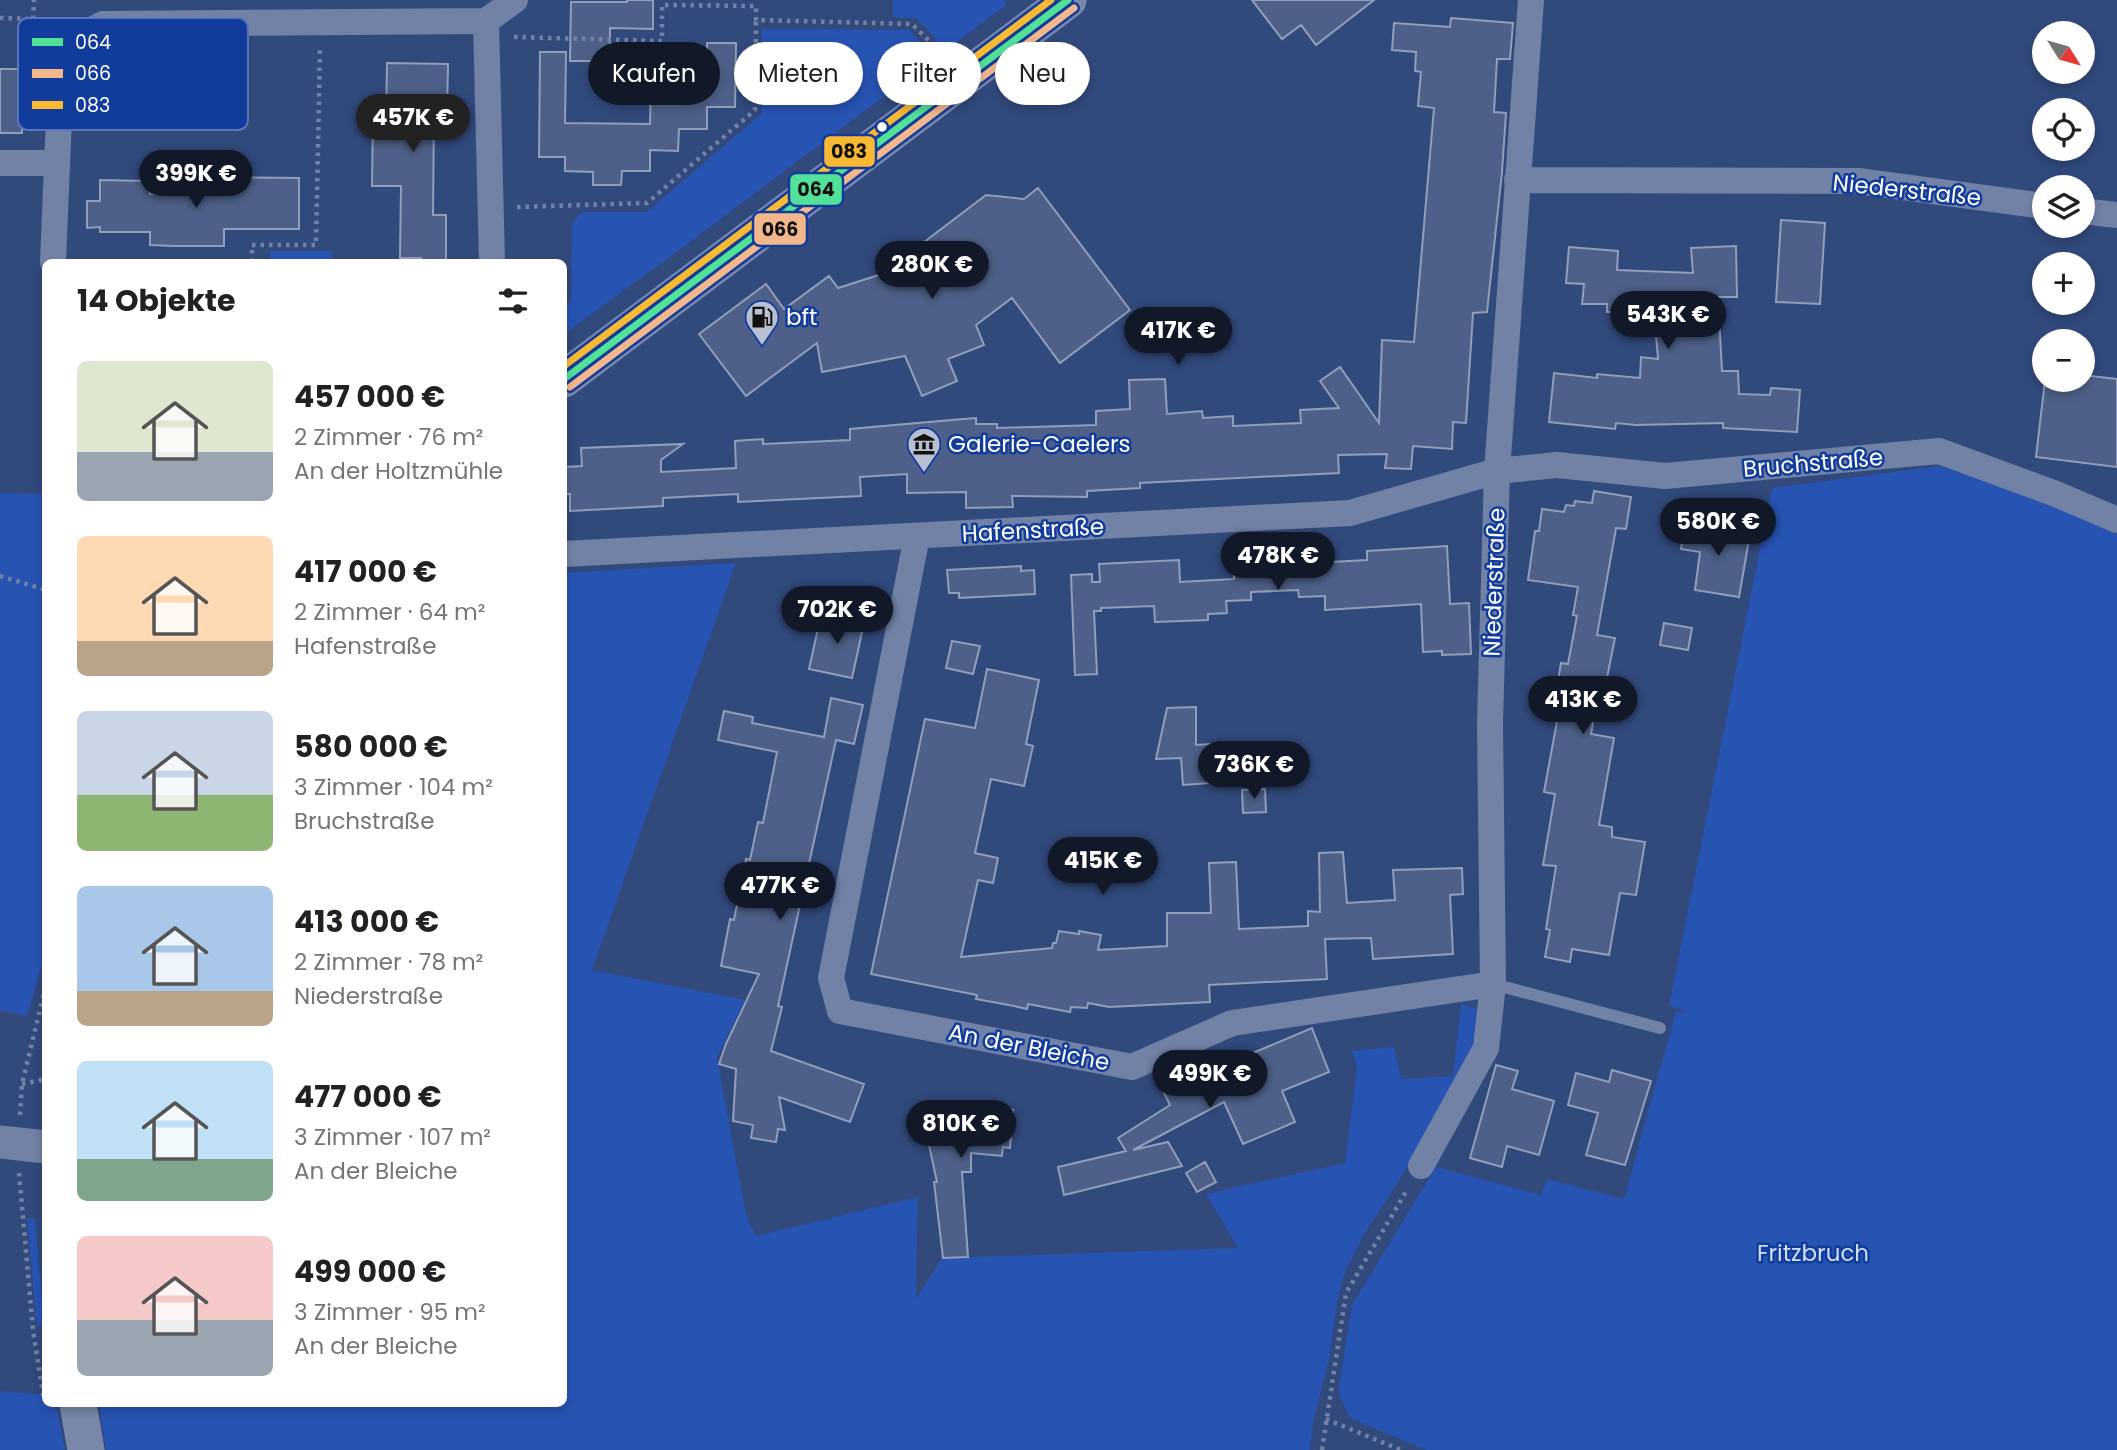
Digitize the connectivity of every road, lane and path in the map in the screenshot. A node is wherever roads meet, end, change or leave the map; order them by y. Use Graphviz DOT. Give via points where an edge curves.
graph roads {
  1 [pos="34,0"];
  2 [pos="515,0"];
  3 [pos="1531,0"];
  4 [pos="1049,5"];
  5 [pos="0,18"];
  6 [pos="33,18"];
  7 [pos="18,19"];
  8 [pos="756,20"];
  9 [pos="248,23"];
  10 [pos="321,23"];
  11 [pos="487,29"];
  12 [pos="929,42"];
  13 [pos="981,63"];
  14 [pos="927,105"];
  15 [pos="58,130"];
  16 [pos="0,163"];
  17 [pos="57,163"];
  18 [pos="1517,180"];
  19 [pos="2032,204"];
  20 [pos="490,207"];
  21 [pos="2095,212"];
  22 [pos="2117,215"];
  23 [pos="53,259"];
  24 [pos="252,259"];
  25 [pos="492,259"];
  26 [pos="567,377"];
  27 [pos="1497,471"];
  28 [pos="2117,520"];
  29 [pos="917,536"];
  30 [pos="567,554"];
  31 [pos="0,576"];
  32 [pos="42,589"];
  33 [pos="1493,984"];
  34 [pos="42,1002"];
  35 [pos="1660,1028"];
  36 [pos="42,1080"];
  37 [pos="22,1084"];
  38 [pos="21,1144"];
  39 [pos="1421,1166"];
  40 [pos="42,1354"];
  41 [pos="62,1407"];
  42 [pos="1326,1419"];
  43 [pos="86,1450"];
  44 [pos="1322,1450"];
  45 [pos="1401,1450"];
  1 -- 6 [label="path"];
  2 -- 11 [label="street"];
  3 -- 18 [label="street, Niederstraße"];
  4 -- 13 [label="main road"];
  5 -- 7 [label="path"];
  8 -- 11 [label="path" via="756,6 662,5 662,41"];
  8 -- 12 [label="path" via="912,24"];
  8 -- 20 [label="path" via="755,110 647,203"];
  9 -- 10 [label="street"];
  10 -- 11 [label="street"];
  10 -- 24 [label="path" via="316,245 252,245"];
  11 -- 20 [label="street"];
  14 -- 26 [label="main road"];
  15 -- 17 [label="street"];
  16 -- 17 [label="street"];
  17 -- 23 [label="street"];
  18 -- 19 [label="street, Niederstraße" via="1857,181"];
  18 -- 27 [label="street, Niederstraße"];
  20 -- 25 [label="street"];
  21 -- 22 [label="street"];
  27 -- 28 [label="street, Bruchstraße" via="1557,465 1665,476 1939,451"];
  27 -- 29 [label="street, Hafenstraße" via="1350,513"];
  27 -- 33 [label="street, Niederstraße" via="1490,723"];
  29 -- 30 [label="street, Hafenstraße"];
  29 -- 33 [label="street, An der Bleiche" via="831,978 841,1011 1132,1067 1232,1023"];
  31 -- 32 [label="path"];
  33 -- 35 [label="lane"];
  33 -- 39 [label="street" via="1486,1048"];
  34 -- 37 [label="path"];
  36 -- 37 [label="path"];
  37 -- 38 [label="path"];
  38 -- 40 [label="path" via="19,1176 33,1330"];
  39 -- 42 [label="path" via="1346,1293"];
  41 -- 43 [label="main road"];
  42 -- 44 [label="path"];
  42 -- 45 [label="path"];
}
